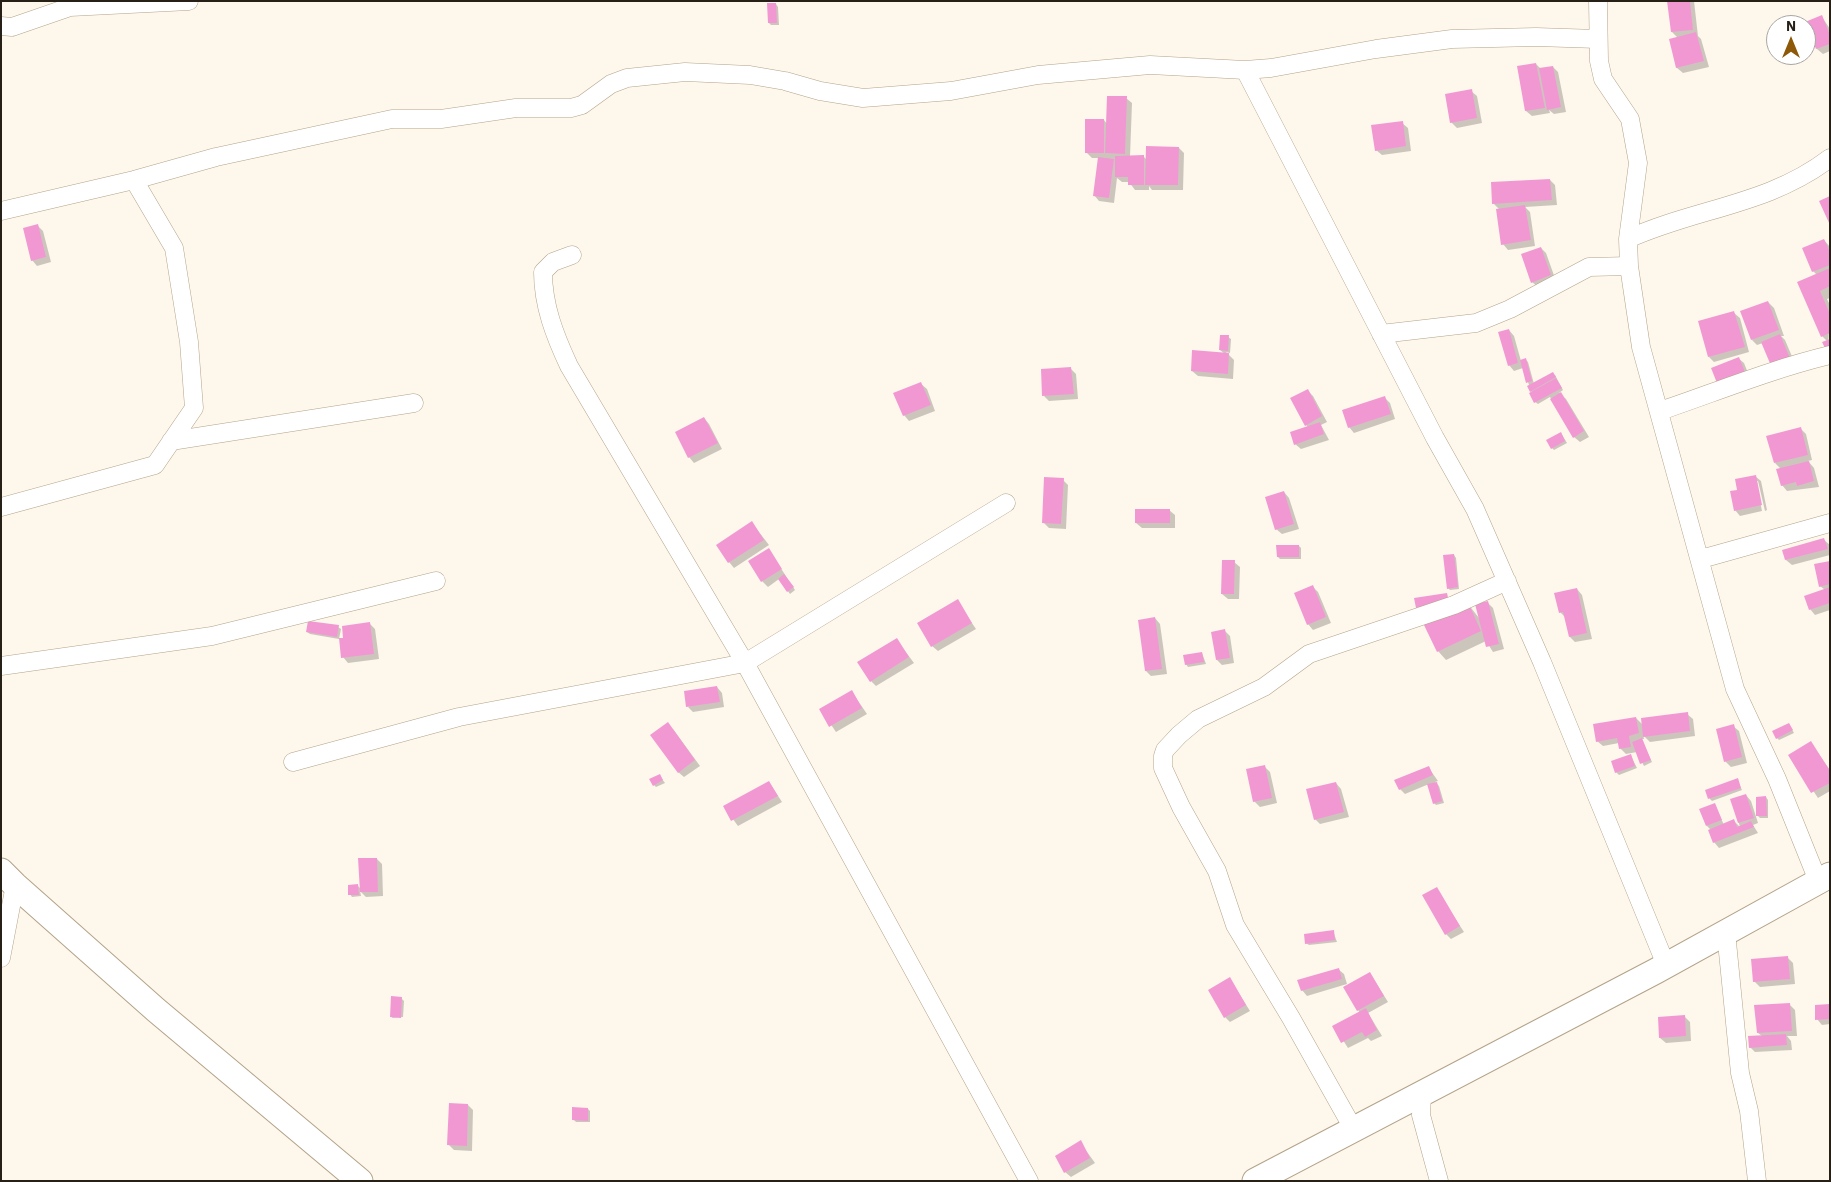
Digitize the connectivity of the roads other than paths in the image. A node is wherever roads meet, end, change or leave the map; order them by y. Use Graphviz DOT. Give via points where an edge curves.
graph roads {
  1 [pos="189,1"];
  2 [pos="1598,1"];
  3 [pos="1,26"];
  4 [pos="1598,39"];
  5 [pos="1244,70"];
  6 [pos="1830,158"];
  7 [pos="134,180"];
  8 [pos="1,211"];
  9 [pos="1628,239"];
  10 [pos="572,256"];
  11 [pos="1629,266"];
  12 [pos="1381,334"];
  13 [pos="1830,355"];
  14 [pos="414,403"];
  15 [pos="1660,412"];
  16 [pos="171,441"];
  17 [pos="1006,504"];
  18 [pos="1,507"];
  19 [pos="1830,523"];
  20 [pos="1700,559"];
  21 [pos="436,581"];
  22 [pos="1507,581"];
  23 [pos="745,663"];
  24 [pos="1,666"];
  25 [pos="293,762"];
  26 [pos="8,878"];
  27 [pos="1824,878"];
  28 [pos="1726,932"];
  29 [pos="1,958"];
  30 [pos="1666,965"];
  31 [pos="1422,1094"];
  32 [pos="1354,1130"];
  33 [pos="360,1181"];
  34 [pos="1029,1181"];
  35 [pos="1255,1181"];
  36 [pos="1438,1181"];
  37 [pos="1757,1181"];
  1 -- 3 [label="street" via="70,8 12,27"];
  2 -- 4 [label="street"];
  4 -- 5 [label="street" via="1452,39"];
  4 -- 9 [label="street" via="1603,79 1630,119 1638,163"];
  5 -- 7 [label="street" via="1150,65 1038,75 951,92 863,98 820,92 750,75 684,72 627,78 572,108 516,108 442,119 392,119 216,157"];
  5 -- 12 [label="street"];
  6 -- 9 [label="street" via="1810,173 1754,199"];
  7 -- 8 [label="street"];
  7 -- 16 [label="street" via="174,248 189,342 194,408"];
  9 -- 11 [label="street"];
  10 -- 23 [label="street" via="553,262 543,272 544,292 555,337 594,412"];
  11 -- 12 [label="street" via="1589,267 1510,309 1476,323"];
  11 -- 15 [label="street" via="1641,347"];
  12 -- 22 [label="street" via="1475,509"];
  13 -- 15 [label="street" via="1786,365"];
  14 -- 16 [label="street"];
  15 -- 20 [label="street"];
  16 -- 18 [label="street" via="155,464"];
  17 -- 23 [label="street"];
  19 -- 20 [label="street"];
  20 -- 27 [label="street" via="1735,689"];
  21 -- 24 [label="street" via="212,636"];
  22 -- 30 [label="street"];
  22 -- 32 [label="street" via="1454,605 1309,654 1264,687 1198,719 1179,735 1163,756 1163,768 1217,871 1235,925 1292,1018"];
  23 -- 25 [label="street" via="459,717"];
  23 -- 34 [label="street"];
  26 -- 29 [label="street"];
  26 -- 33 [label="street" via="156,1010"];
  27 -- 28 [label="street"];
  28 -- 30 [label="street"];
  28 -- 37 [label="street" via="1740,1073 1749,1111"];
  30 -- 31 [label="street"];
  31 -- 32 [label="street"];
  31 -- 36 [label="street" via="1421,1115"];
  32 -- 35 [label="street"];
}
